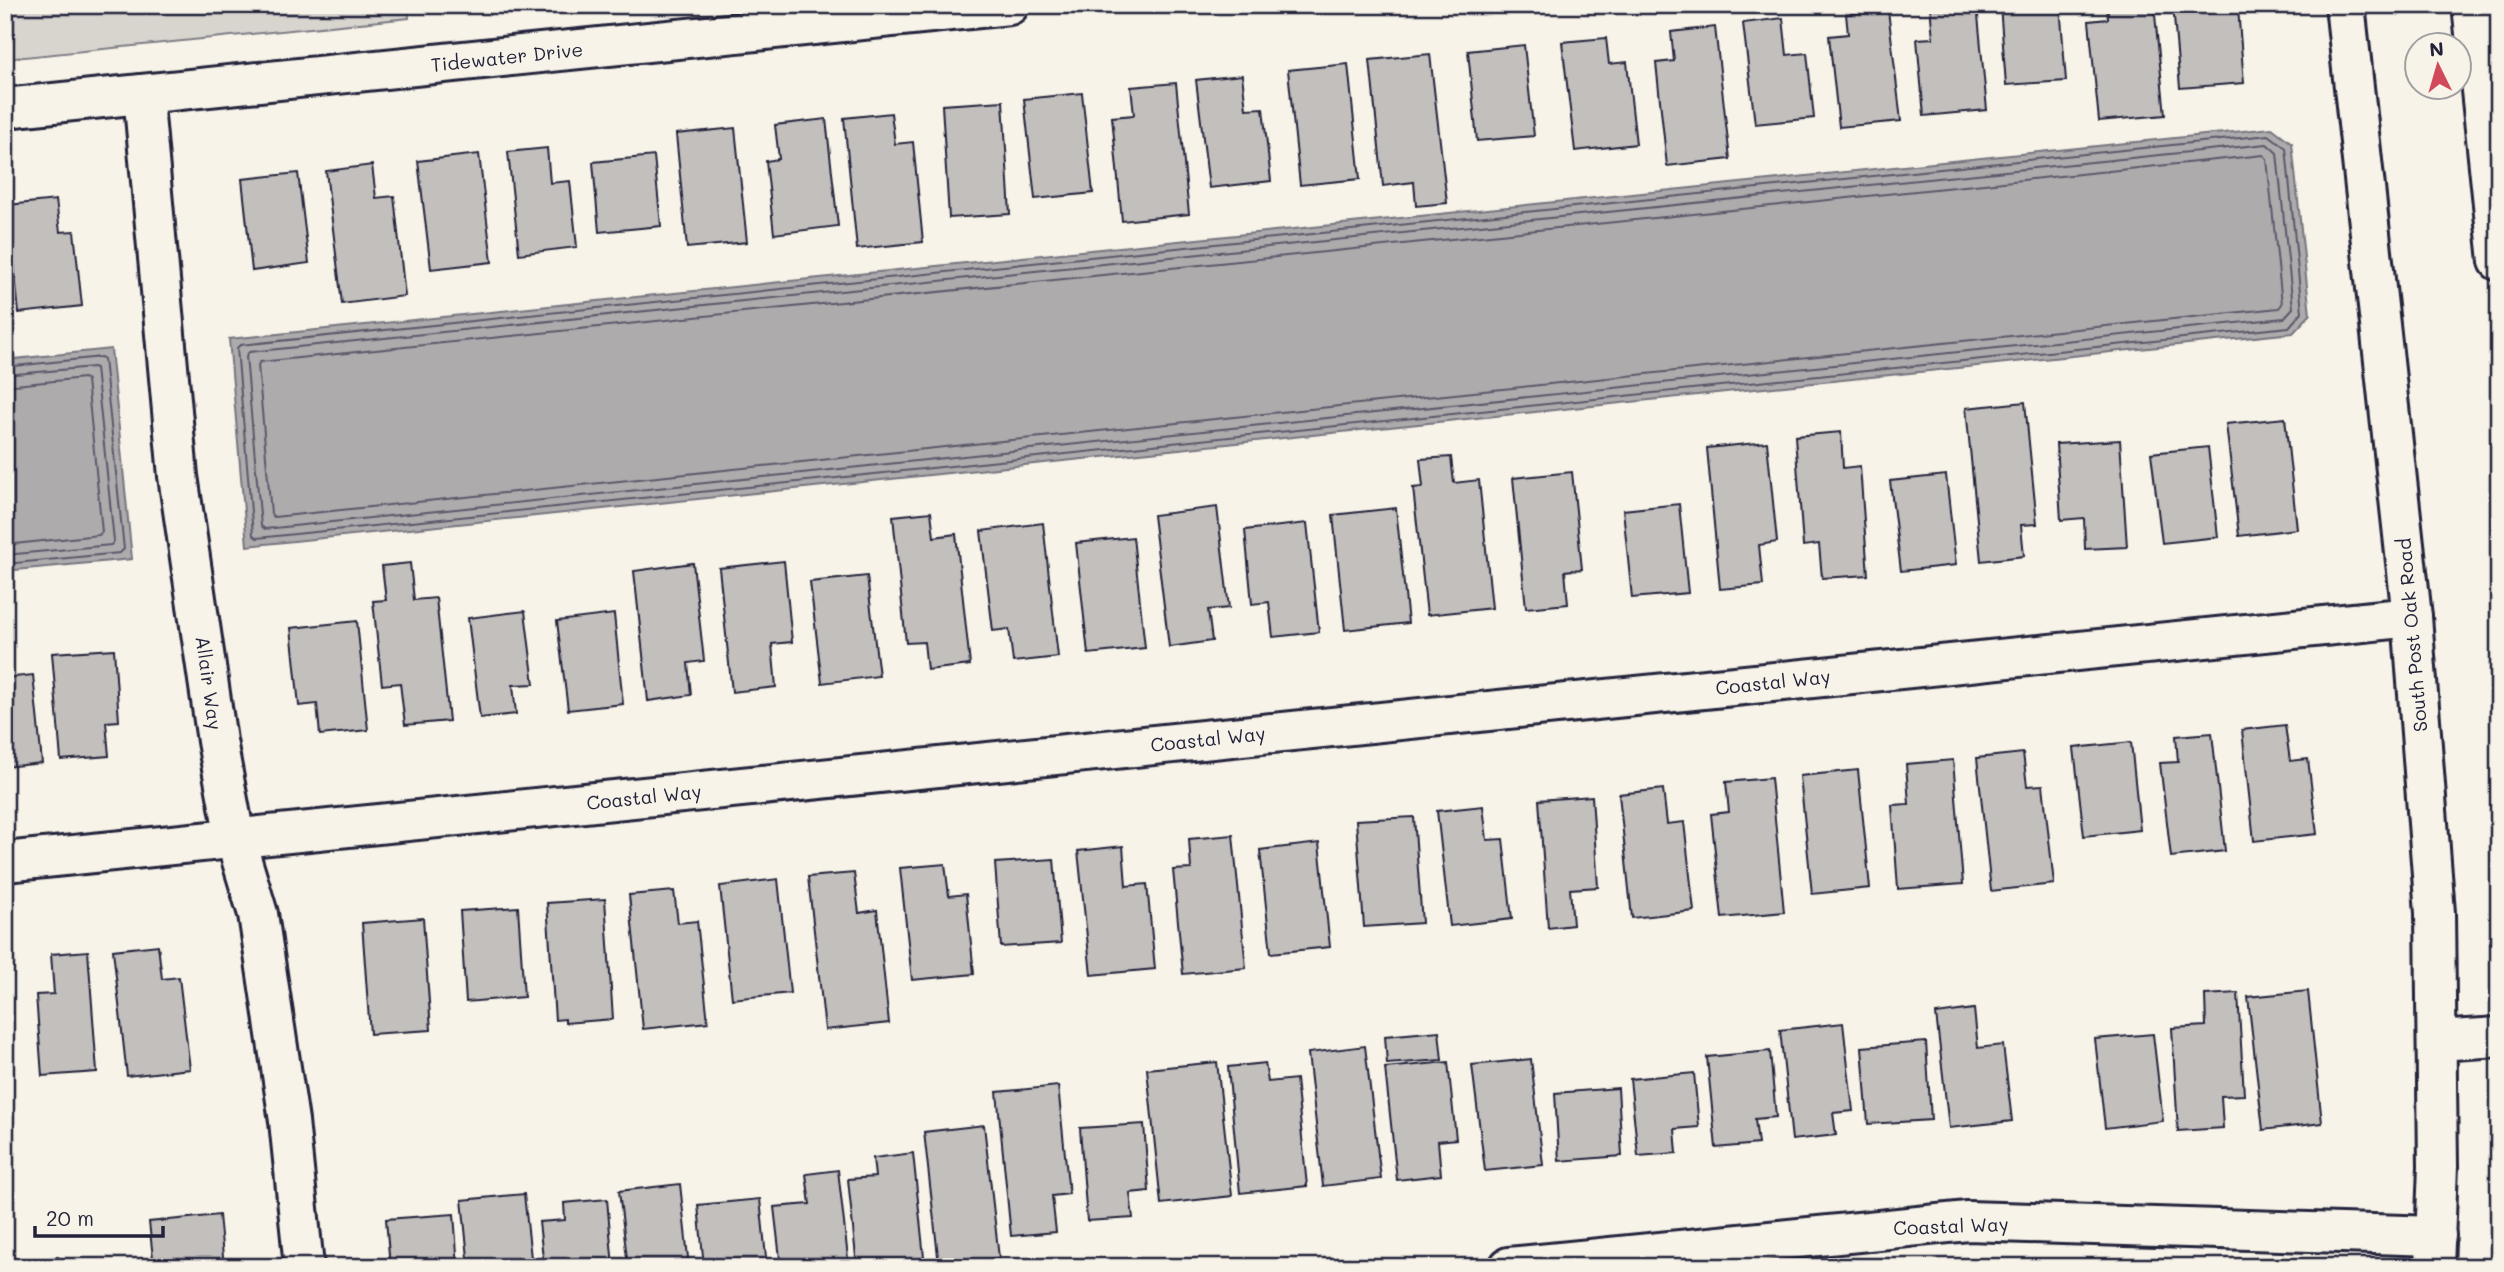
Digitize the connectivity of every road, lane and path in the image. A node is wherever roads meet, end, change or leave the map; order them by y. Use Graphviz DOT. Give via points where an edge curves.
graph roads {
  1 [pos="1010,5"];
  2 [pos="2345,5"];
  3 [pos="2472,5"];
  4 [pos="143,94"];
  5 [pos="5,108"];
  6 [pos="2499,261"];
  7 [pos="2412,617"];
  8 [pos="235,838"];
  9 [pos="5,862"];
  10 [pos="2499,1037"];
  11 [pos="2437,1041"];
  12 [pos="2435,1251"];
  13 [pos="304,1267"];
  14 [pos="1509,1267"];
  1 -- 4 [label="street, Tidewater Drive"];
  2 -- 7 [label="street, South Post Oak Road"];
  3 -- 6 [label="street"];
  4 -- 5 [label="street, Tidewater Drive"];
  4 -- 8 [label="street, Allair Way" via="178,476"];
  7 -- 8 [label="street, Coastal Way"];
  7 -- 11 [label="street, South Post Oak Road" via="2435,913"];
  8 -- 9 [label="street, Coastal Way"];
  8 -- 13 [label="street, Allair Way" via="258,914 289,1121"];
  10 -- 11 [label="street"];
  11 -- 12 [label="street, South Post Oak Road"];
  12 -- 14 [label="street, Coastal Way" via="1968,1222"];
}
